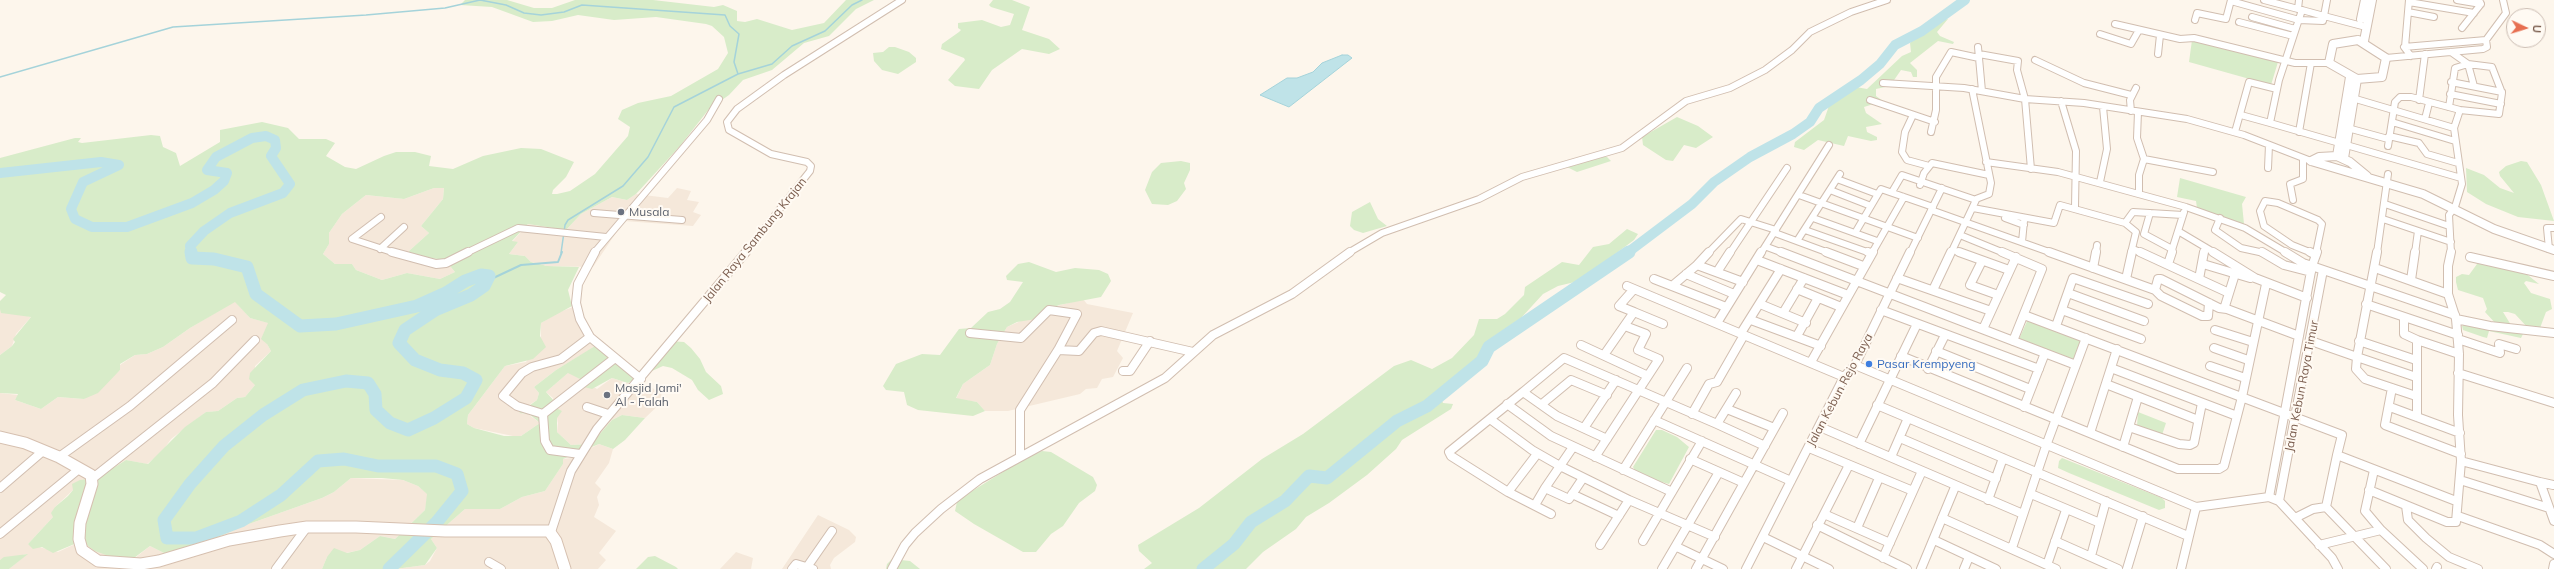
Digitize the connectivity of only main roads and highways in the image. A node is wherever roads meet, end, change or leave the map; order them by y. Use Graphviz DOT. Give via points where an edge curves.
graph roads {
  1 [pos="0,437"];
  2 [pos="124,567"];
  3 [pos="563,568"];
  1 -- 2 [label="main road" via="25,443 59,457 93,478 80,523 79,539 82,550 98,561"];
  2 -- 3 [label="main road" via="159,562 229,540 307,527 551,532"];
}
